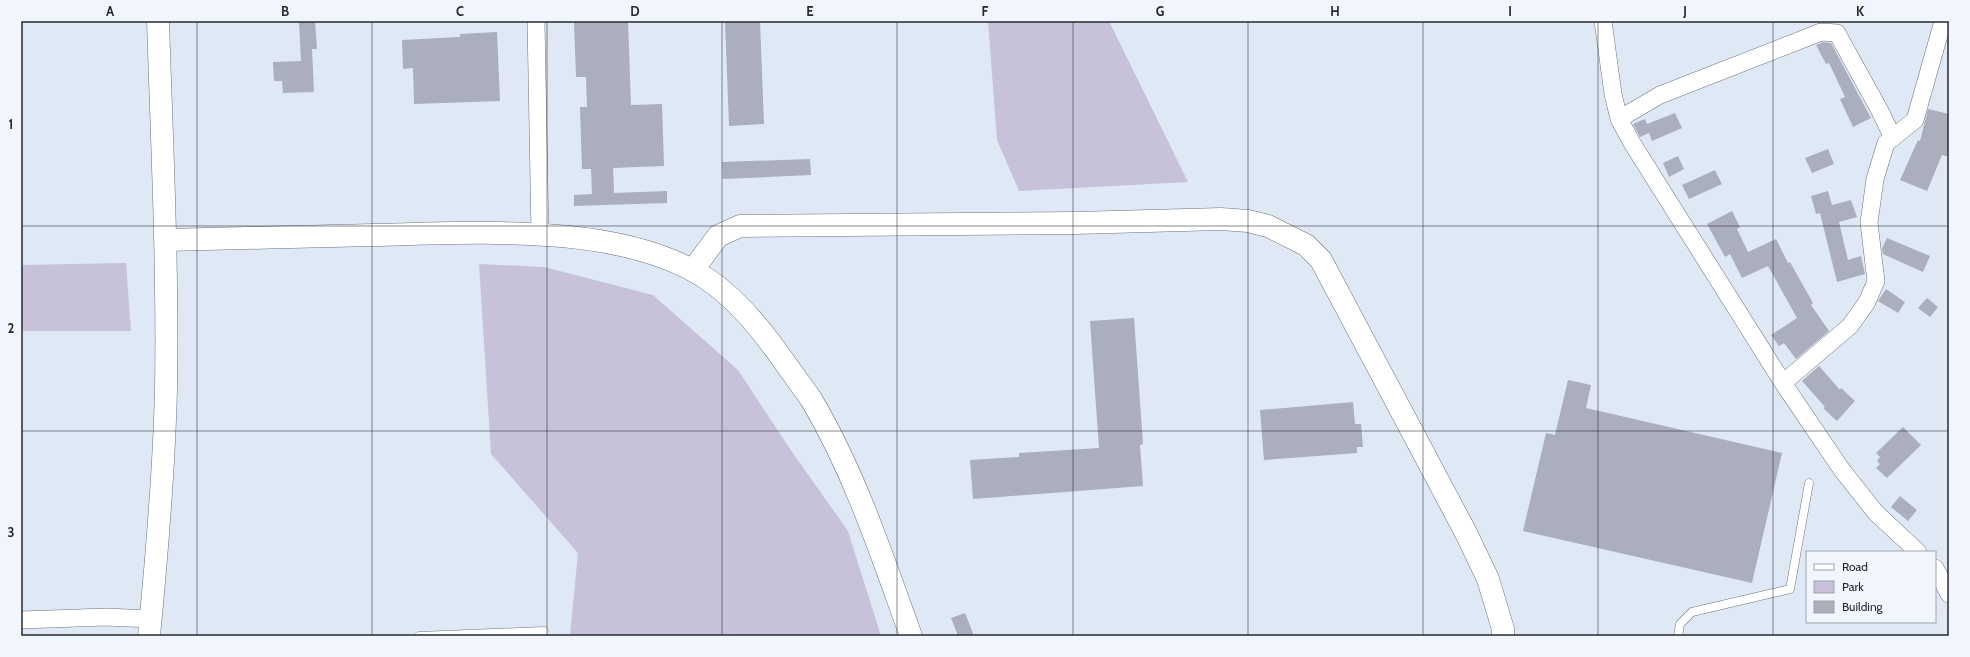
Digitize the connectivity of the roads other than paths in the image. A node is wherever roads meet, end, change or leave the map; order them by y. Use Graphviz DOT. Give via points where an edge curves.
graph roads {
  1 [pos="158,21"];
  2 [pos="536,21"];
  3 [pos="1603,21"];
  4 [pos="1943,21"];
  5 [pos="1619,119"];
  6 [pos="1893,138"];
  7 [pos="540,234"];
  8 [pos="166,240"];
  9 [pos="692,270"];
  10 [pos="1783,383"];
  11 [pos="1809,483"];
  12 [pos="1917,551"];
  13 [pos="1936,570"];
  14 [pos="1949,594"];
  15 [pos="21,620"];
  16 [pos="150,628"];
  17 [pos="544,631"];
  18 [pos="420,636"];
  19 [pos="911,636"];
  20 [pos="1503,636"];
  21 [pos="1678,636"];
  1 -- 8 [label="street"];
  2 -- 7 [label="street"];
  3 -- 5 [label="street"];
  4 -- 6 [label="street" via="1915,120"];
  5 -- 6 [label="street" via="1660,95 1821,32 1837,33"];
  5 -- 10 [label="street"];
  6 -- 10 [label="street" via="1886,143 1875,179 1869,223 1876,281 1867,302 1850,326"];
  7 -- 8 [label="street" via="486,232"];
  7 -- 9 [label="street" via="626,246 656,254"];
  8 -- 16 [label="street" via="166,390"];
  9 -- 19 [label="street" via="721,290 743,310 811,399 871,524"];
  9 -- 20 [label="street" via="718,236 740,226 1092,223 1221,219 1248,221 1275,229 1306,245 1321,260 1466,533 1488,579"];
  10 -- 12 [label="street" via="1842,470 1876,513"];
  11 -- 21 [label="lane" via="1790,589 1692,612 1680,624"];
  13 -- 14 [label="street"];
  15 -- 16 [label="street" via="106,617"];
  17 -- 18 [label="lane"];
}
